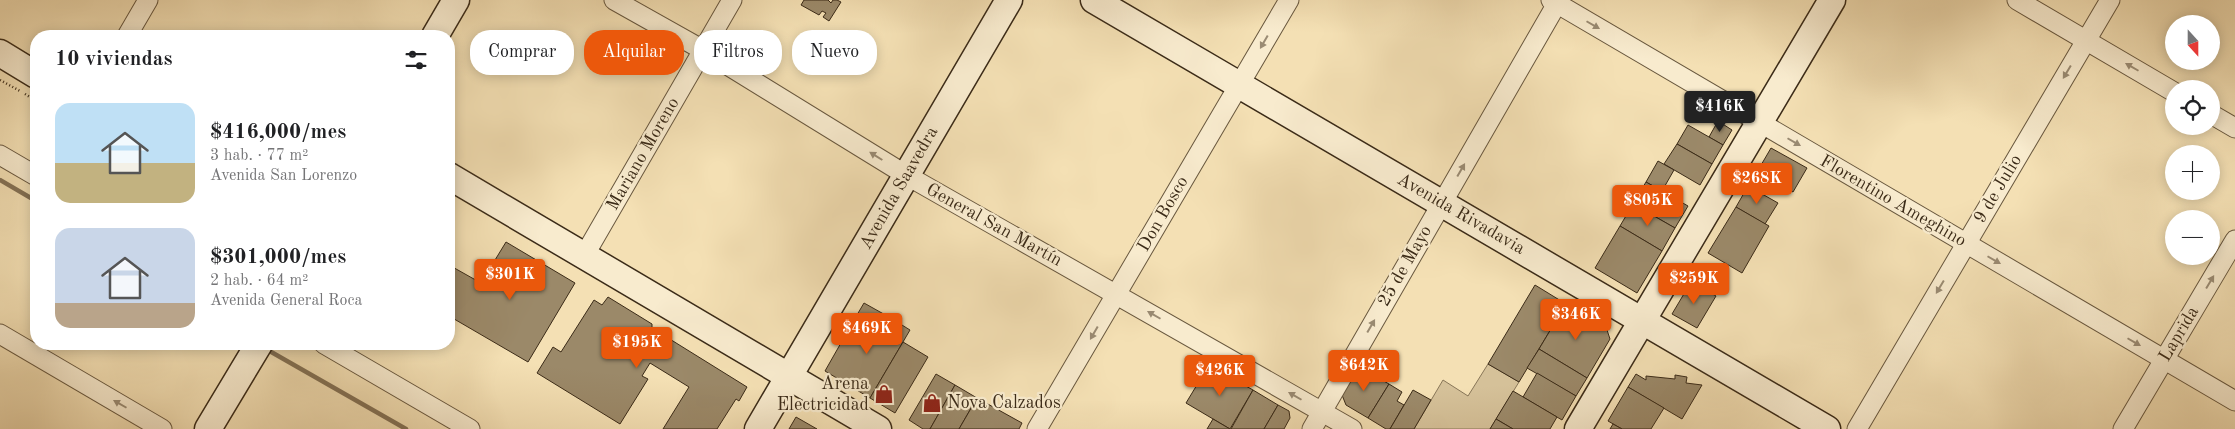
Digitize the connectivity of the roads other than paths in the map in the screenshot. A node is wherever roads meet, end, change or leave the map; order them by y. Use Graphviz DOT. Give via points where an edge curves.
graph roads {
  1 [pos="148,0"];
  2 [pos="456,0"];
  3 [pos="614,0"];
  4 [pos="732,0"];
  5 [pos="1009,0"];
  6 [pos="1094,0"];
  7 [pos="1289,0"];
  8 [pos="1832,0"];
  9 [pos="2016,0"];
  10 [pos="2110,0"];
  11 [pos="1556,1"];
  12 [pos="130,30"];
  13 [pos="438,30"];
  14 [pos="715,30"];
  15 [pos="2086,41"];
  16 [pos="694,45"];
  17 [pos="0,53"];
  18 [pos="694,66"];
  19 [pos="30,71"];
  20 [pos="744,75"];
  21 [pos="1239,85"];
  22 [pos="2165,87"];
  23 [pos="2220,119"];
  24 [pos="1760,122"];
  25 [pos="2235,128"];
  26 [pos="0,155"];
  27 [pos="30,172"];
  28 [pos="906,175"];
  29 [pos="455,180"];
  30 [pos="1442,203"];
  31 [pos="2235,240"];
  32 [pos="1966,244"];
  33 [pos="584,256"];
  34 [pos="1117,293"];
  35 [pos="1642,321"];
  36 [pos="0,334"];
  37 [pos="255,350"];
  38 [pos="334,350"];
  39 [pos="2164,360"];
  40 [pos="788,376"];
  41 [pos="2235,401"];
  42 [pos="1321,412"];
  43 [pos="162,429"];
  44 [pos="208,429"];
  45 [pos="470,429"];
  46 [pos="758,429"];
  47 [pos="878,429"];
  48 [pos="1037,429"];
  49 [pos="1312,429"];
  50 [pos="1352,429"];
  51 [pos="1578,429"];
  52 [pos="1827,429"];
  53 [pos="1857,429"];
  54 [pos="2123,429"];
  1 -- 12 [label="street"];
  2 -- 13 [label="street"];
  3 -- 16 [label="street, General San Martín"];
  4 -- 14 [label="street, Mariano Moreno"];
  5 -- 28 [label="street, Avenida Saavedra"];
  6 -- 21 [label="street, Avenida Rivadavia"];
  7 -- 21 [label="street, Don Bosco, one-way"];
  8 -- 24 [label="street"];
  9 -- 15 [label="street"];
  10 -- 15 [label="street, 9 de Julio"];
  11 -- 24 [label="street, Florentino Ameghino, one-way"];
  30 -- 11 [label="street, 25 de Mayo, one-way"];
  22 -- 15 [label="street, one-way"];
  15 -- 32 [label="street, 9 de Julio, one-way"];
  17 -- 19 [label="street"];
  18 -- 33 [label="street, Mariano Moreno"];
  28 -- 20 [label="street, General San Martín, one-way"];
  21 -- 30 [label="street, Avenida Rivadavia"];
  21 -- 34 [label="street, Don Bosco"];
  23 -- 25 [label="street"];
  24 -- 32 [label="street, Florentino Ameghino, one-way"];
  24 -- 35 [label="street"];
  26 -- 27 [label="street"];
  28 -- 34 [label="street, General San Martín"];
  28 -- 40 [label="street, Avenida Saavedra"];
  29 -- 33 [label="street"];
  30 -- 35 [label="street, Avenida Rivadavia"];
  42 -- 30 [label="street, 25 de Mayo, one-way"];
  39 -- 31 [label="street, Laprida, one-way"];
  32 -- 39 [label="street, Florentino Ameghino, one-way"];
  32 -- 53 [label="street, 9 de Julio, one-way"];
  33 -- 40 [label="street"];
  42 -- 34 [label="street, General San Martín, one-way"];
  34 -- 48 [label="street, Don Bosco, one-way"];
  35 -- 51 [label="street"];
  35 -- 52 [label="street, Avenida Rivadavia"];
  43 -- 36 [label="street, one-way"];
  37 -- 44 [label="street"];
  38 -- 45 [label="street"];
  39 -- 41 [label="street, Florentino Ameghino"];
  39 -- 54 [label="street, Laprida"];
  40 -- 46 [label="street, Avenida Saavedra"];
  40 -- 47 [label="street"];
  42 -- 49 [label="street, 25 de Mayo"];
  42 -- 50 [label="street, General San Martín"];
}
